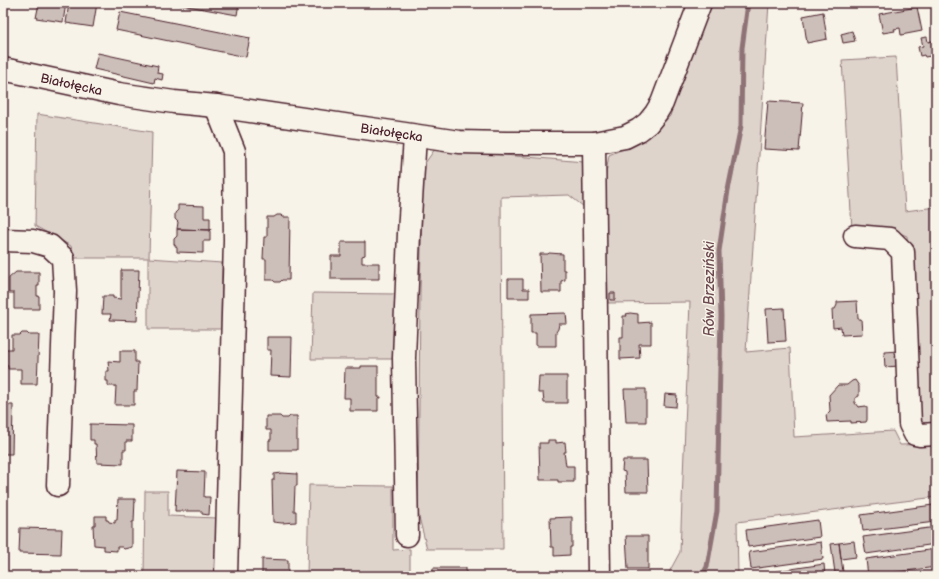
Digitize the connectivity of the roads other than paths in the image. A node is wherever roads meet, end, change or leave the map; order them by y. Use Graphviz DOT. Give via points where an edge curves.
graph roads {
  1 [pos="700,3"];
  2 [pos="3,70"];
  3 [pos="216,106"];
  4 [pos="415,136"];
  5 [pos="594,143"];
  6 [pos="855,236"];
  7 [pos="3,240"];
  8 [pos="936,434"];
  9 [pos="58,485"];
  10 [pos="407,535"];
  11 [pos="226,576"];
  12 [pos="599,576"];
  1 -- 5 [label="street, Białołęcka" via="656,113 639,130 625,137"];
  2 -- 3 [label="street, Białołęcka" via="119,94"];
  3 -- 4 [label="street, Białołęcka"];
  3 -- 11 [label="street" via="234,151 235,240"];
  4 -- 5 [label="street, Białołęcka" via="459,142 506,144"];
  4 -- 10 [label="street" via="408,233 404,358"];
  5 -- 12 [label="street"];
  6 -- 8 [label="street" via="890,239 903,252 910,424 915,434"];
  7 -- 9 [label="street" via="33,241 50,246 63,258 65,292"];
}
